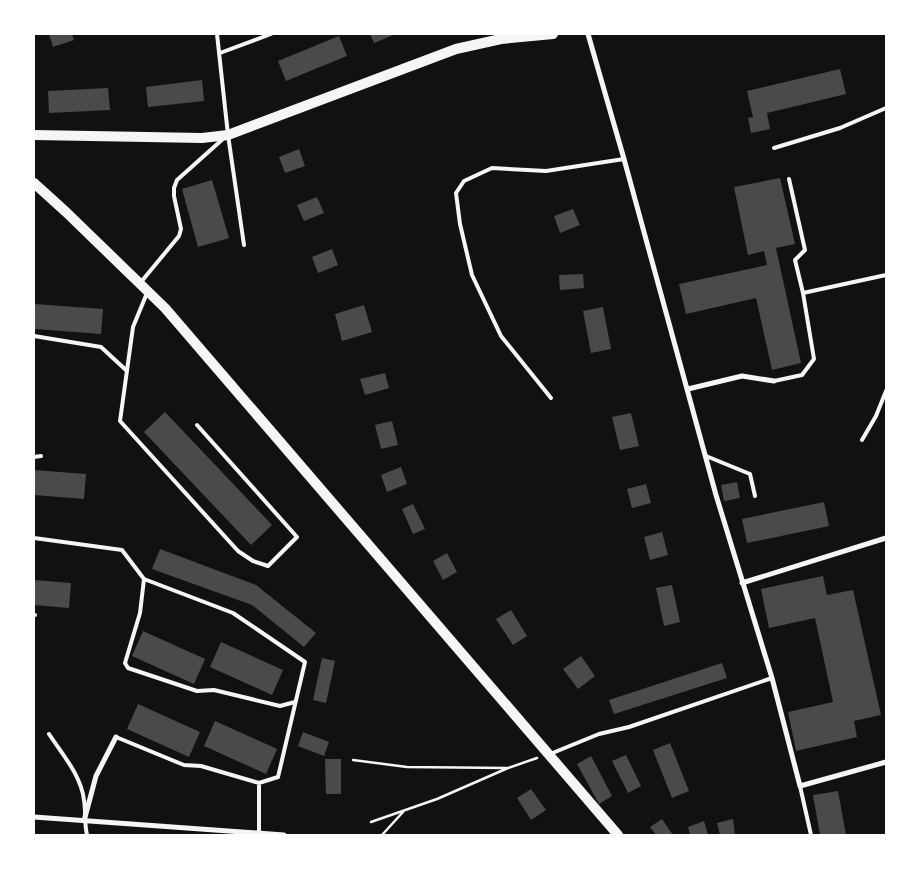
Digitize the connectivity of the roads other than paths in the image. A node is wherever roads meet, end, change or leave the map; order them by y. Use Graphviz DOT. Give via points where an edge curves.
graph roads {
  1 [pos="217,34"];
  2 [pos="271,34"];
  3 [pos="553,34"];
  4 [pos="588,34"];
  5 [pos="501,36"];
  6 [pos="220,53"];
  7 [pos="886,108"];
  8 [pos="34,135"];
  9 [pos="228,135"];
  10 [pos="774,148"];
  11 [pos="624,159"];
  12 [pos="789,179"];
  13 [pos="34,183"];
  14 [pos="244,245"];
  15 [pos="886,275"];
  16 [pos="144,287"];
  17 [pos="803,293"];
  18 [pos="34,336"];
  19 [pos="127,371"];
  20 [pos="774,380"];
  21 [pos="688,388"];
  22 [pos="886,391"];
  23 [pos="551,398"];
  24 [pos="197,425"];
  25 [pos="862,440"];
  26 [pos="41,456"];
  27 [pos="706,456"];
  28 [pos="34,457"];
  29 [pos="755,496"];
  30 [pos="34,538"];
  31 [pos="886,538"];
  32 [pos="144,579"];
  33 [pos="742,583"];
  34 [pos="772,678"];
  35 [pos="295,702"];
  36 [pos="49,734"];
  37 [pos="116,737"];
  38 [pos="548,755"];
  39 [pos="886,762"];
  40 [pos="258,783"];
  41 [pos="800,786"];
  42 [pos="34,816"];
  43 [pos="84,821"];
  44 [pos="258,834"];
  45 [pos="87,835"];
  46 [pos="284,835"];
  47 [pos="618,835"];
  48 [pos="811,835"];
  1 -- 6 [label="lane"];
  2 -- 6 [label="lane"];
  3 -- 5 [label="main road"];
  4 -- 11 [label="street"];
  5 -- 9 [label="main road" via="456,49"];
  6 -- 9 [label="lane"];
  7 -- 10 [label="lane" via="840,128"];
  8 -- 9 [label="main road" via="202,138"];
  9 -- 14 [label="lane"];
  9 -- 16 [label="lane" via="177,180 174,188 181,230"];
  11 -- 21 [label="street"];
  11 -- 23 [label="lane" via="546,171 492,168 464,181 456,193 472,275 501,336"];
  12 -- 17 [label="lane" via="805,250 795,260"];
  13 -- 16 [label="main road"];
  15 -- 17 [label="lane"];
  16 -- 19 [label="lane"];
  16 -- 38 [label="main road"];
  17 -- 20 [label="lane" via="814,359 802,375"];
  18 -- 19 [label="lane" via="101,347"];
  19 -- 24 [label="lane" via="120,421 238,550 253,561 268,566 296,537"];
  20 -- 21 [label="street" via="742,376"];
  21 -- 27 [label="street"];
  22 -- 25 [label="lane"];
  26 -- 28 [label="lane"];
  27 -- 29 [label="lane" via="750,474"];
  27 -- 33 [label="street"];
  30 -- 32 [label="lane" via="122,550"];
  31 -- 33 [label="street"];
  32 -- 35 [label="lane" via="234,613 305,662"];
  32 -- 35 [label="lane" via="140,613 126,663 128,668 197,691 214,690 280,706"];
  33 -- 34 [label="street"];
  34 -- 38 [label="lane" via="629,727 599,734"];
  34 -- 41 [label="street"];
  35 -- 40 [label="lane" via="278,777"];
  36 -- 43 [label="lane" via="77,776 84,800"];
  37 -- 40 [label="lane" via="184,765 202,766"];
  37 -- 43 [label="street" via="96,776"];
  38 -- 47 [label="main road"];
  39 -- 41 [label="street"];
  40 -- 44 [label="lane"];
  41 -- 48 [label="lane"];
  42 -- 43 [label="street"];
  43 -- 44 [label="street"];
  43 -- 45 [label="lane"];
  44 -- 46 [label="street"];
}
